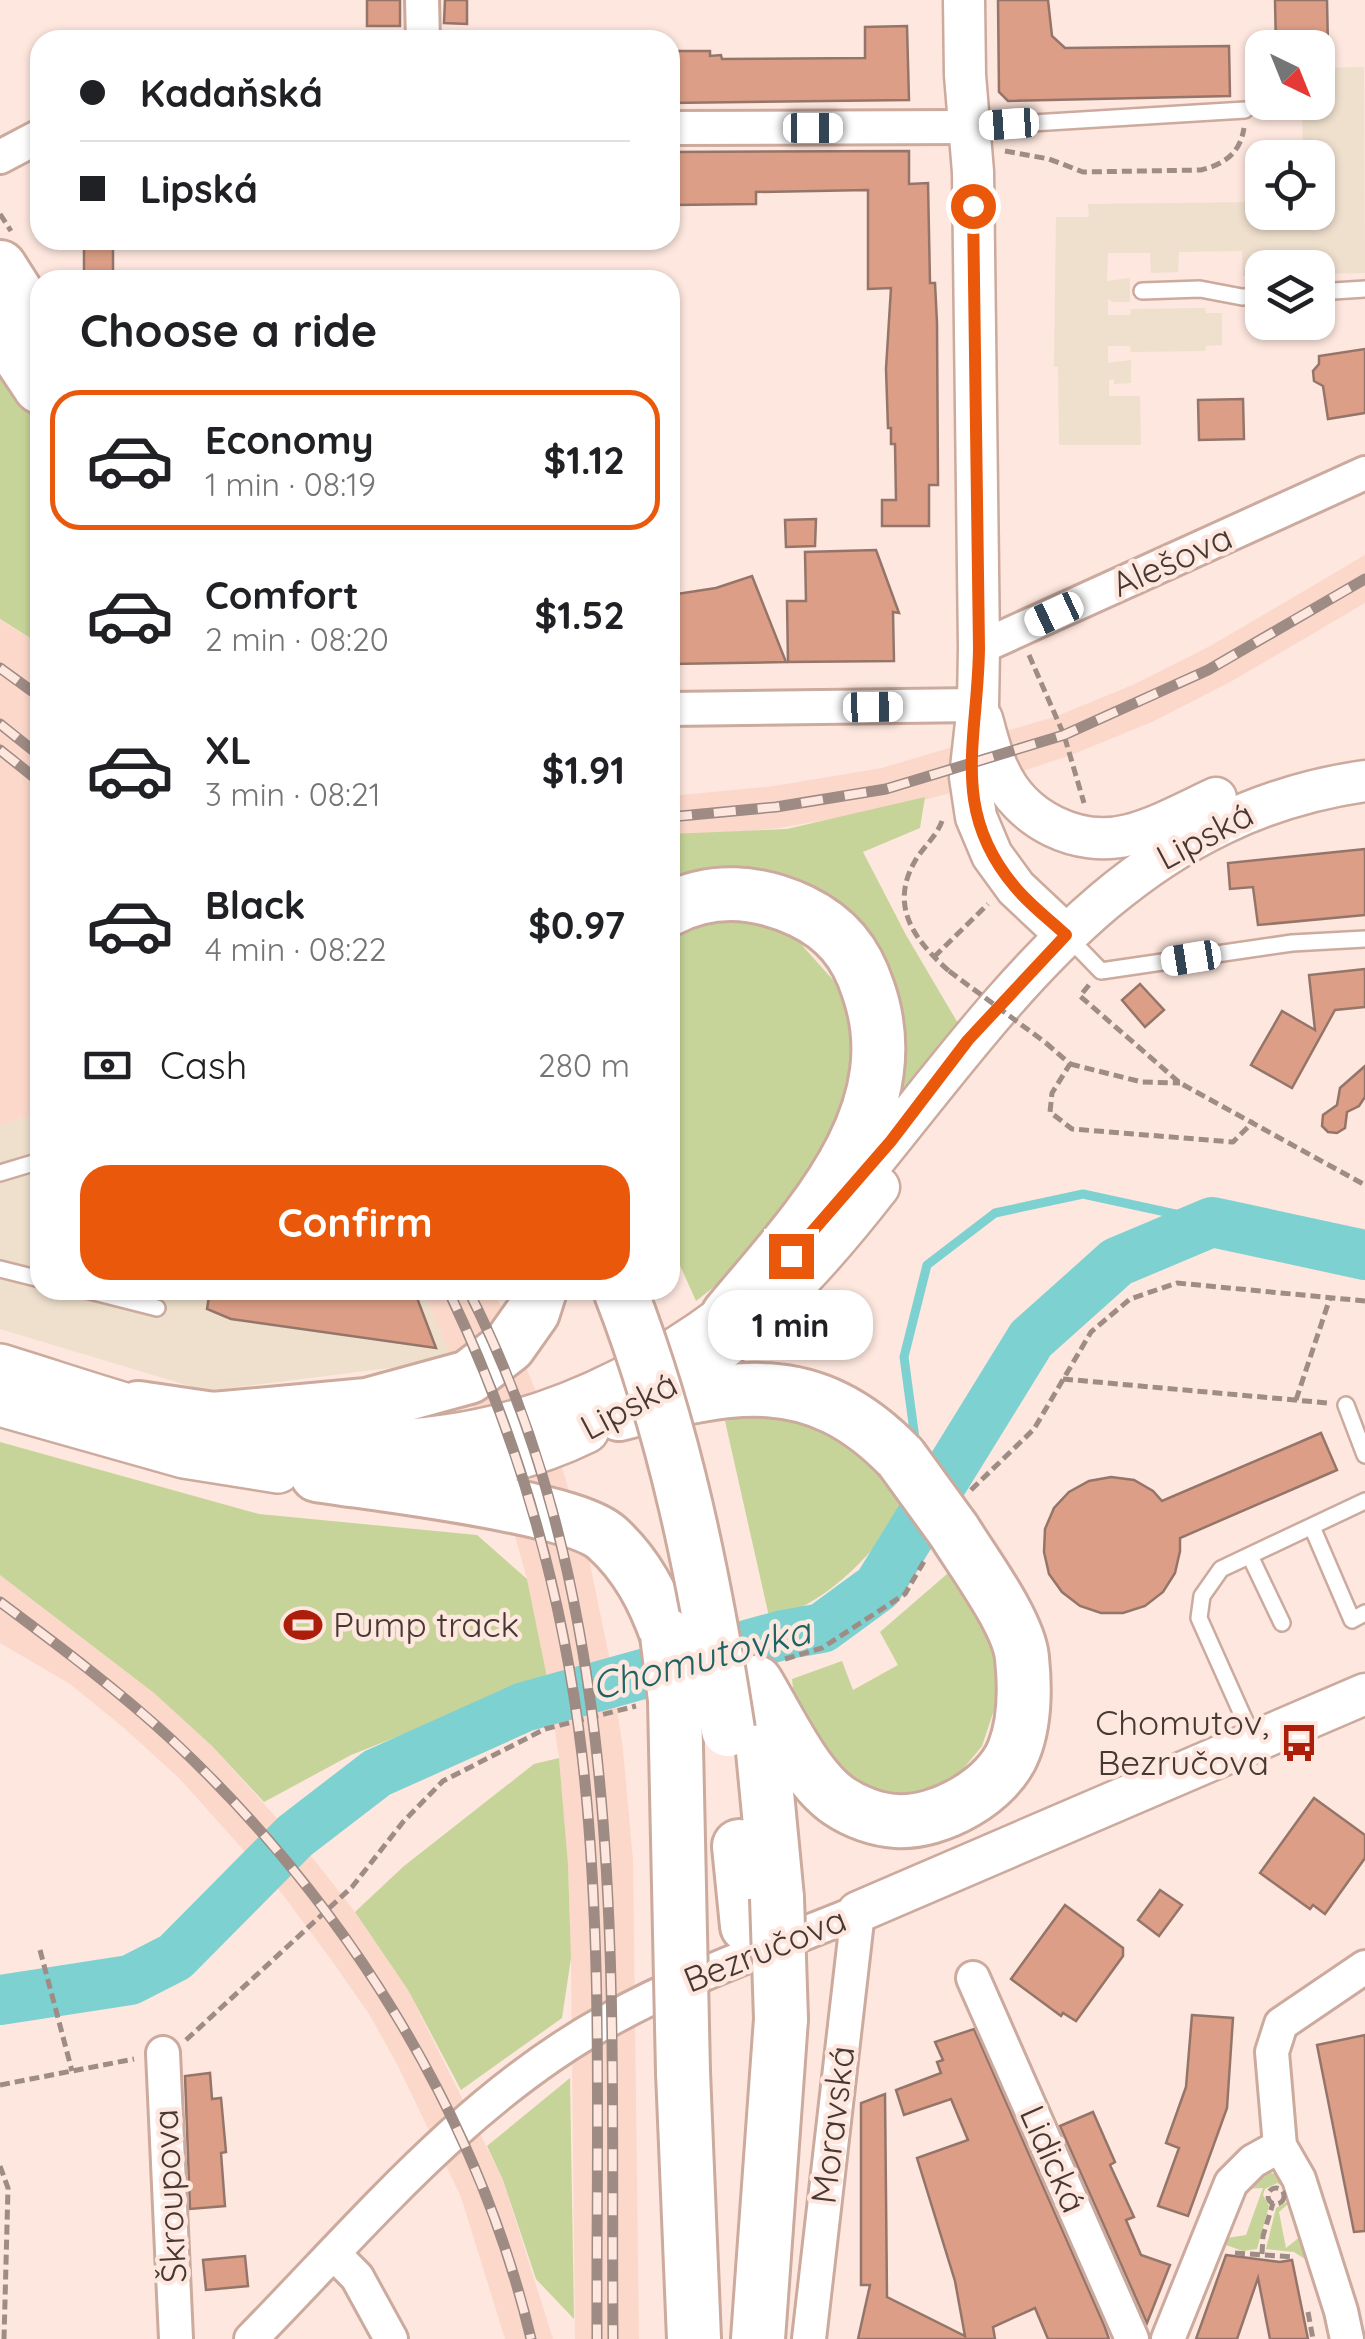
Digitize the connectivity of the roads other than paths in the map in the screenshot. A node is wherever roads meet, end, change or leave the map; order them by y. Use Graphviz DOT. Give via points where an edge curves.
graph roads {
  1 [pos="422,0"];
  2 [pos="964,0"];
  3 [pos="423,30"];
  4 [pos="1245,110"];
  5 [pos="680,128"];
  6 [pos="982,138"];
  7 [pos="30,141"];
  8 [pos="0,156"];
  9 [pos="0,267"];
  10 [pos="1365,289"];
  11 [pos="1142,291"];
  12 [pos="1335,291"];
  13 [pos="1245,297"];
  14 [pos="30,314"];
  15 [pos="0,327"];
  16 [pos="30,371"];
  17 [pos="1365,473"];
  18 [pos="979,648"];
  19 [pos="978,706"];
  20 [pos="680,709"];
  21 [pos="1365,777"];
  22 [pos="680,904"];
  23 [pos="1066,935"];
  24 [pos="1365,939"];
  25 [pos="30,1164"];
  26 [pos="0,1172"];
  27 [pos="0,1268"];
  28 [pos="30,1276"];
  29 [pos="125,1300"];
  30 [pos="537,1300"];
  31 [pos="623,1300"];
  32 [pos="657,1300"];
  33 [pos="157,1308"];
  34 [pos="728,1315"];
  35 [pos="0,1368"];
  36 [pos="0,1403"];
  37 [pos="1346,1405"];
  38 [pos="138,1408"];
  39 [pos="619,1414"];
  40 [pos="1365,1455"];
  41 [pos="317,1475"];
  42 [pos="1365,1501"];
  43 [pos="1312,1526"];
  44 [pos="1250,1556"];
  45 [pos="1365,1613"];
  46 [pos="1282,1624"];
  47 [pos="756,1682"];
  48 [pos="1365,1694"];
  49 [pos="1254,1741"];
  50 [pos="762,1912"];
  51 [pos="858,1912"];
  52 [pos="1365,1967"];
  53 [pos="974,1978"];
  54 [pos="764,2026"];
  55 [pos="163,2053"];
  56 [pos="1280,2146"];
  57 [pos="334,2254"];
  58 [pos="176,2339"];
  59 [pos="252,2339"];
  60 [pos="391,2339"];
  61 [pos="694,2339"];
  62 [pos="722,2339"];
  63 [pos="758,2339"];
  64 [pos="808,2339"];
  65 [pos="1132,2339"];
  66 [pos="1168,2339"];
  67 [pos="1346,2339"];
  1 -- 3 [label="street"];
  2 -- 6 [label="street"];
  4 -- 6 [label="lane"];
  5 -- 6 [label="street"];
  6 -- 18 [label="street" via="973,172"];
  7 -- 8 [label="street"];
  9 -- 14 [label="highway"];
  10 -- 12 [label="lane"];
  11 -- 13 [label="lane" via="1200,289"];
  15 -- 16 [label="highway"];
  17 -- 18 [label="street, Alešova"];
  18 -- 19 [label="street"];
  19 -- 20 [label="street"];
  19 -- 21 [label="street" via="1010,792 1040,820 1070,834 1130,834 1269,777"];
  19 -- 23 [label="street" via="970,778 982,834 1016,888"];
  21 -- 23 [label="street, Lipská" via="1278,799 1218,824 1132,877"];
  22 -- 34 [label="highway" via="727,893 763,896 799,910 831,928 859,963 875,1009 880,1058 870,1108 846,1162"];
  23 -- 24 [label="lane" via="1101,971 1292,942"];
  23 -- 34 [label="street, Lipská" via="968,1040 812,1234"];
  23 -- 39 [label="street, Lipská" via="989,1047 788,1296 734,1344"];
  25 -- 26 [label="lane"];
  27 -- 28 [label="lane"];
  29 -- 33 [label="lane"];
  30 -- 38 [label="highway" via="510,1346 469,1377 368,1404 213,1419"];
  31 -- 50 [label="highway, bridge" via="677,1469 708,1602"];
  32 -- 47 [label="highway" via="712,1479"];
  34 -- 38 [label="main road, Lipská" via="629,1380 516,1424 458,1438 392,1445 306,1442 238,1434"];
  35 -- 38 [label="main road, Lipská"];
  36 -- 41 [label="main road, Lipská" via="184,1454"];
  37 -- 40 [label="lane"];
  39 -- 41 [label="main road, Lipská" via="526,1454 469,1468"];
  39 -- 47 [label="highway, bridge" via="743,1388 800,1394 880,1436 954,1531 1004,1611 1022,1654 1022,1712 1014,1751 995,1780 932,1816 898,1822 837,1800 814,1776"];
  41 -- 61 [label="highway, bridge" via="498,1504 604,1535 638,1572 656,1606 675,1700"];
  42 -- 43 [label="lane"];
  43 -- 44 [label="lane"];
  43 -- 45 [label="lane" via="1352,1620"];
  44 -- 46 [label="lane"];
  44 -- 49 [label="lane" via="1220,1569 1202,1596 1199,1618"];
  47 -- 50 [label="highway"];
  48 -- 49 [label="street, Bezručova"];
  49 -- 51 [label="street, Bezručova"];
  50 -- 54 [label="highway, bridge"];
  51 -- 57 [label="street, Bezručova" via="653,1996 557,2052 440,2145"];
  51 -- 64 [label="street, Moravská"];
  52 -- 56 [label="street" via="1281,2024 1272,2052"];
  53 -- 65 [label="street, Lidická"];
  54 -- 62 [label="highway" via="740,2161"];
  54 -- 63 [label="highway"];
  55 -- 58 [label="street, Škroupova"];
  56 -- 66 [label="street" via="1231,2183"];
  56 -- 67 [label="street" via="1298,2179"];
  57 -- 59 [label="street, Bezručova"];
  57 -- 60 [label="street" via="357,2277"];
}
